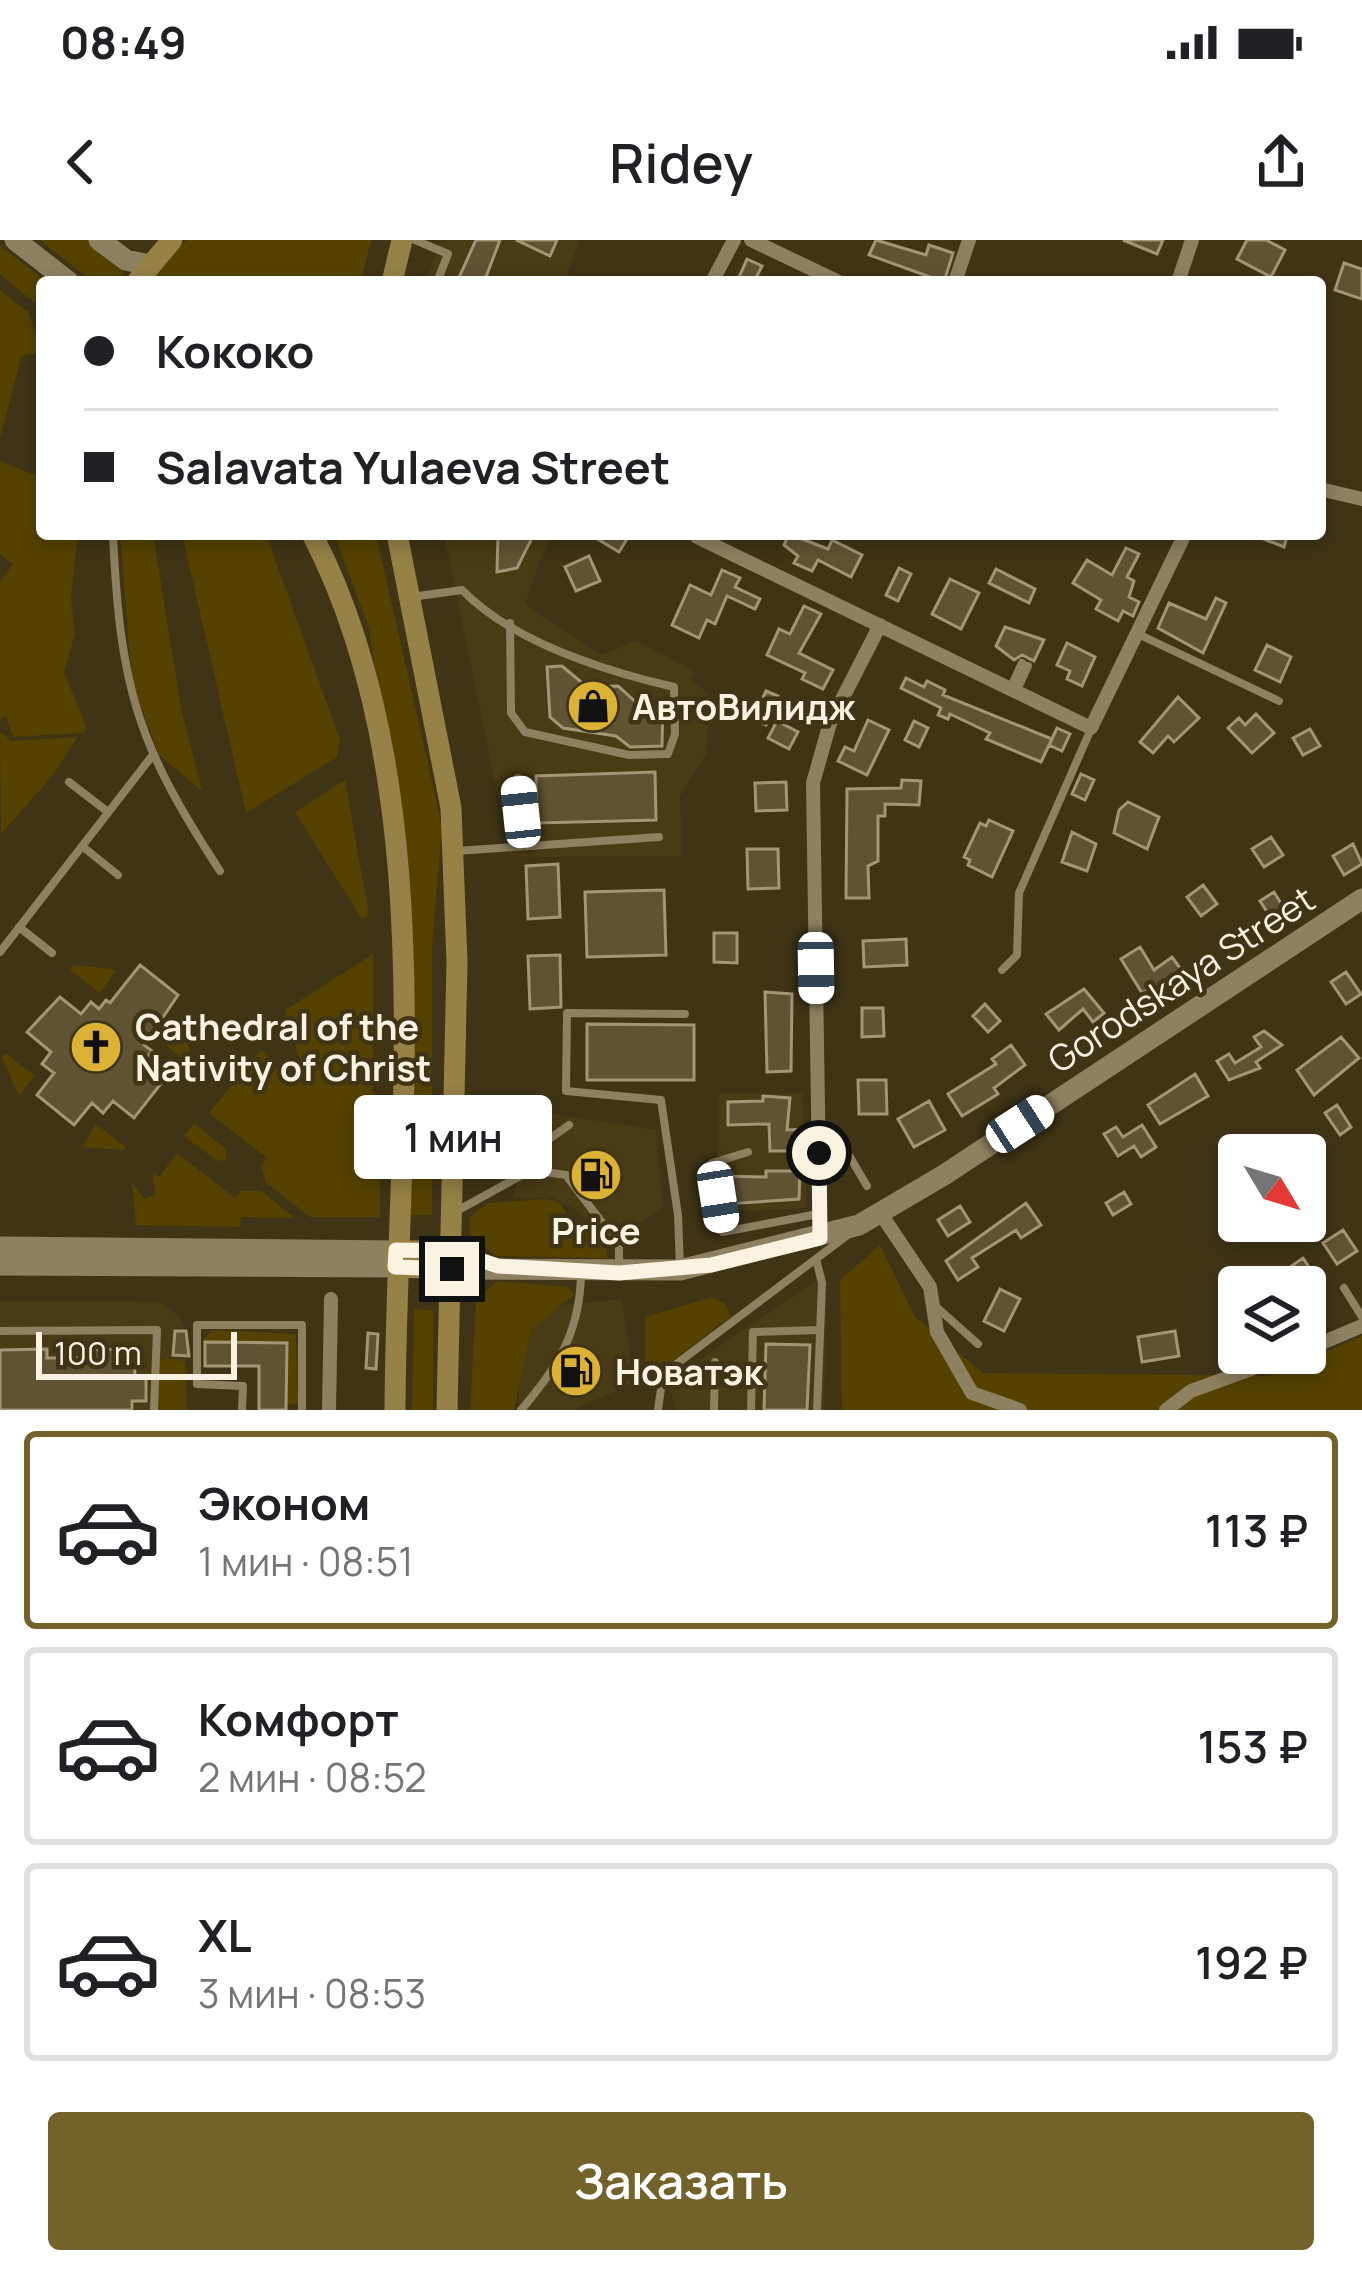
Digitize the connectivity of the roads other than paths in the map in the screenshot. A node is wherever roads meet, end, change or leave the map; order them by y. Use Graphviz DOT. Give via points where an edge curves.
graph roads {
  1 [pos="14,240"];
  2 [pos="99,240"];
  3 [pos="172,240"];
  4 [pos="402,240"];
  5 [pos="415,240"];
  6 [pos="734,240"];
  7 [pos="752,240"];
  8 [pos="969,240"];
  9 [pos="1192,240"];
  10 [pos="143,273"];
  11 [pos="61,276"];
  12 [pos="393,276"];
  13 [pos="439,276"];
  14 [pos="715,276"];
  15 [pos="827,276"];
  16 [pos="957,276"];
  17 [pos="1180,276"];
  18 [pos="1326,490"];
  19 [pos="1362,499"];
  20 [pos="114,540"];
  21 [pos="314,540"];
  22 [pos="398,540"];
  23 [pos="703,540"];
  24 [pos="1182,540"];
  25 [pos="410,597"];
  26 [pos="510,623"];
  27 [pos="880,625"];
  28 [pos="1137,634"];
  29 [pos="1025,665"];
  30 [pos="1013,690"];
  31 [pos="1279,701"];
  32 [pos="1091,728"];
  33 [pos="152,756"];
  34 [pos="518,778"];
  35 [pos="69,782"];
  36 [pos="109,812"];
  37 [pos="659,837"];
  38 [pos="82,846"];
  39 [pos="525,846"];
  40 [pos="453,851"];
  41 [pos="220,871"];
  42 [pos="118,874"];
  43 [pos="1362,899"];
  44 [pos="19,927"];
  45 [pos="0,952"];
  46 [pos="52,953"];
  47 [pos="1002,970"];
  48 [pos="685,1014"];
  49 [pos="569,1125"];
  50 [pos="748,1152"];
  51 [pos="819,1153"];
  52 [pos="531,1170"];
  53 [pos="867,1186"];
  54 [pos="454,1213"];
  55 [pos="820,1214"];
  56 [pos="881,1214"];
  57 [pos="859,1225"];
  58 [pos="820,1238"];
  59 [pos="0,1247"];
  60 [pos="396,1259"];
  61 [pos="452,1260"];
  62 [pos="817,1263"];
  63 [pos="0,1264"];
  64 [pos="680,1270"];
  65 [pos="581,1272"];
  66 [pos="619,1273"];
  67 [pos="1344,1288"];
  68 [pos="331,1300"];
  69 [pos="933,1304"];
  70 [pos="1362,1317"];
  71 [pos="1362,1326"];
  72 [pos="819,1330"];
  73 [pos="0,1331"];
  74 [pos="1326,1341"];
  75 [pos="978,1344"];
  76 [pos="715,1362"];
  77 [pos="1236,1374"];
  78 [pos="154,1410"];
  79 [pos="242,1410"];
  80 [pos="302,1410"];
  81 [pos="329,1410"];
  82 [pos="394,1410"];
  83 [pos="447,1410"];
  84 [pos="521,1410"];
  85 [pos="658,1410"];
  86 [pos="714,1410"];
  87 [pos="751,1410"];
  88 [pos="817,1410"];
  89 [pos="1020,1410"];
  90 [pos="1166,1410"];
  1 -- 11 [label="street"];
  2 -- 10 [label="street"];
  3 -- 10 [label="main road"];
  4 -- 12 [label="main road"];
  5 -- 13 [label="lane" via="448,254"];
  6 -- 14 [label="street"];
  7 -- 15 [label="street"];
  8 -- 16 [label="street"];
  9 -- 17 [label="street"];
  18 -- 19 [label="street"];
  20 -- 33 [label="lane" via="126,683"];
  21 -- 60 [label="main road" via="358,653 400,880"];
  22 -- 25 [label="main road"];
  23 -- 27 [label="street"];
  24 -- 28 [label="street"];
  25 -- 26 [label="lane" via="462,590"];
  25 -- 40 [label="main road" via="452,808"];
  26 -- 26 [label="lane" via="600,670 674,687 668,754 629,755 525,732 511,713"];
  27 -- 30 [label="street"];
  27 -- 51 [label="street" via="830,723 813,783"];
  28 -- 31 [label="lane"];
  28 -- 32 [label="street"];
  29 -- 30 [label="lane"];
  30 -- 32 [label="street"];
  32 -- 47 [label="lane" via="1019,893 1017,956"];
  33 -- 36 [label="lane"];
  33 -- 41 [label="lane"];
  34 -- 39 [label="lane"];
  35 -- 36 [label="lane"];
  36 -- 38 [label="lane"];
  37 -- 39 [label="lane"];
  38 -- 42 [label="lane"];
  38 -- 44 [label="lane"];
  39 -- 40 [label="lane"];
  40 -- 54 [label="main road"];
  43 -- 56 [label="street, Gorodskaya Street"];
  44 -- 45 [label="lane"];
  44 -- 46 [label="lane"];
  48 -- 64 [label="lane" via="567,1013 566,1090 661,1100"];
  49 -- 52 [label="lane" via="538,1147"];
  50 -- 55 [label="lane" via="712,1163 723,1232"];
  51 -- 53 [label="lane" via="848,1152"];
  51 -- 55 [label="street"];
  52 -- 54 [label="lane"];
  52 -- 66 [label="lane" via="566,1175 619,1245"];
  54 -- 61 [label="main road"];
  55 -- 58 [label="street"];
  56 -- 57 [label="street, Gorodskaya Street"];
  56 -- 69 [label="street"];
  57 -- 58 [label="street, Gorodskaya Street"];
  57 -- 62 [label="lane"];
  58 -- 64 [label="street, Gorodskaya Street"];
  59 -- 60 [label="street"];
  60 -- 61 [label="main road"];
  60 -- 61 [label="main road, Gorodskaya Street" via="420,1268"];
  60 -- 63 [label="street"];
  60 -- 82 [label="main road"];
  61 -- 65 [label="street, Gorodskaya Street"];
  61 -- 83 [label="main road"];
  62 -- 72 [label="lane"];
  62 -- 85 [label="lane" via="663,1375"];
  64 -- 66 [label="street, Gorodskaya Street"];
  65 -- 66 [label="street, Gorodskaya Street"];
  65 -- 84 [label="lane" via="581,1311 567,1349"];
  67 -- 70 [label="lane"];
  68 -- 81 [label="street"];
  69 -- 75 [label="lane"];
  69 -- 89 [label="street" via="937,1331 972,1393"];
  71 -- 74 [label="street"];
  72 -- 87 [label="lane" via="753,1332"];
  72 -- 88 [label="lane"];
  73 -- 78 [label="lane" via="157,1330"];
  76 -- 86 [label="lane"];
  77 -- 90 [label="street" via="1191,1390"];
  79 -- 80 [label="lane" via="243,1386 197,1384 197,1325 302,1325"];
}
